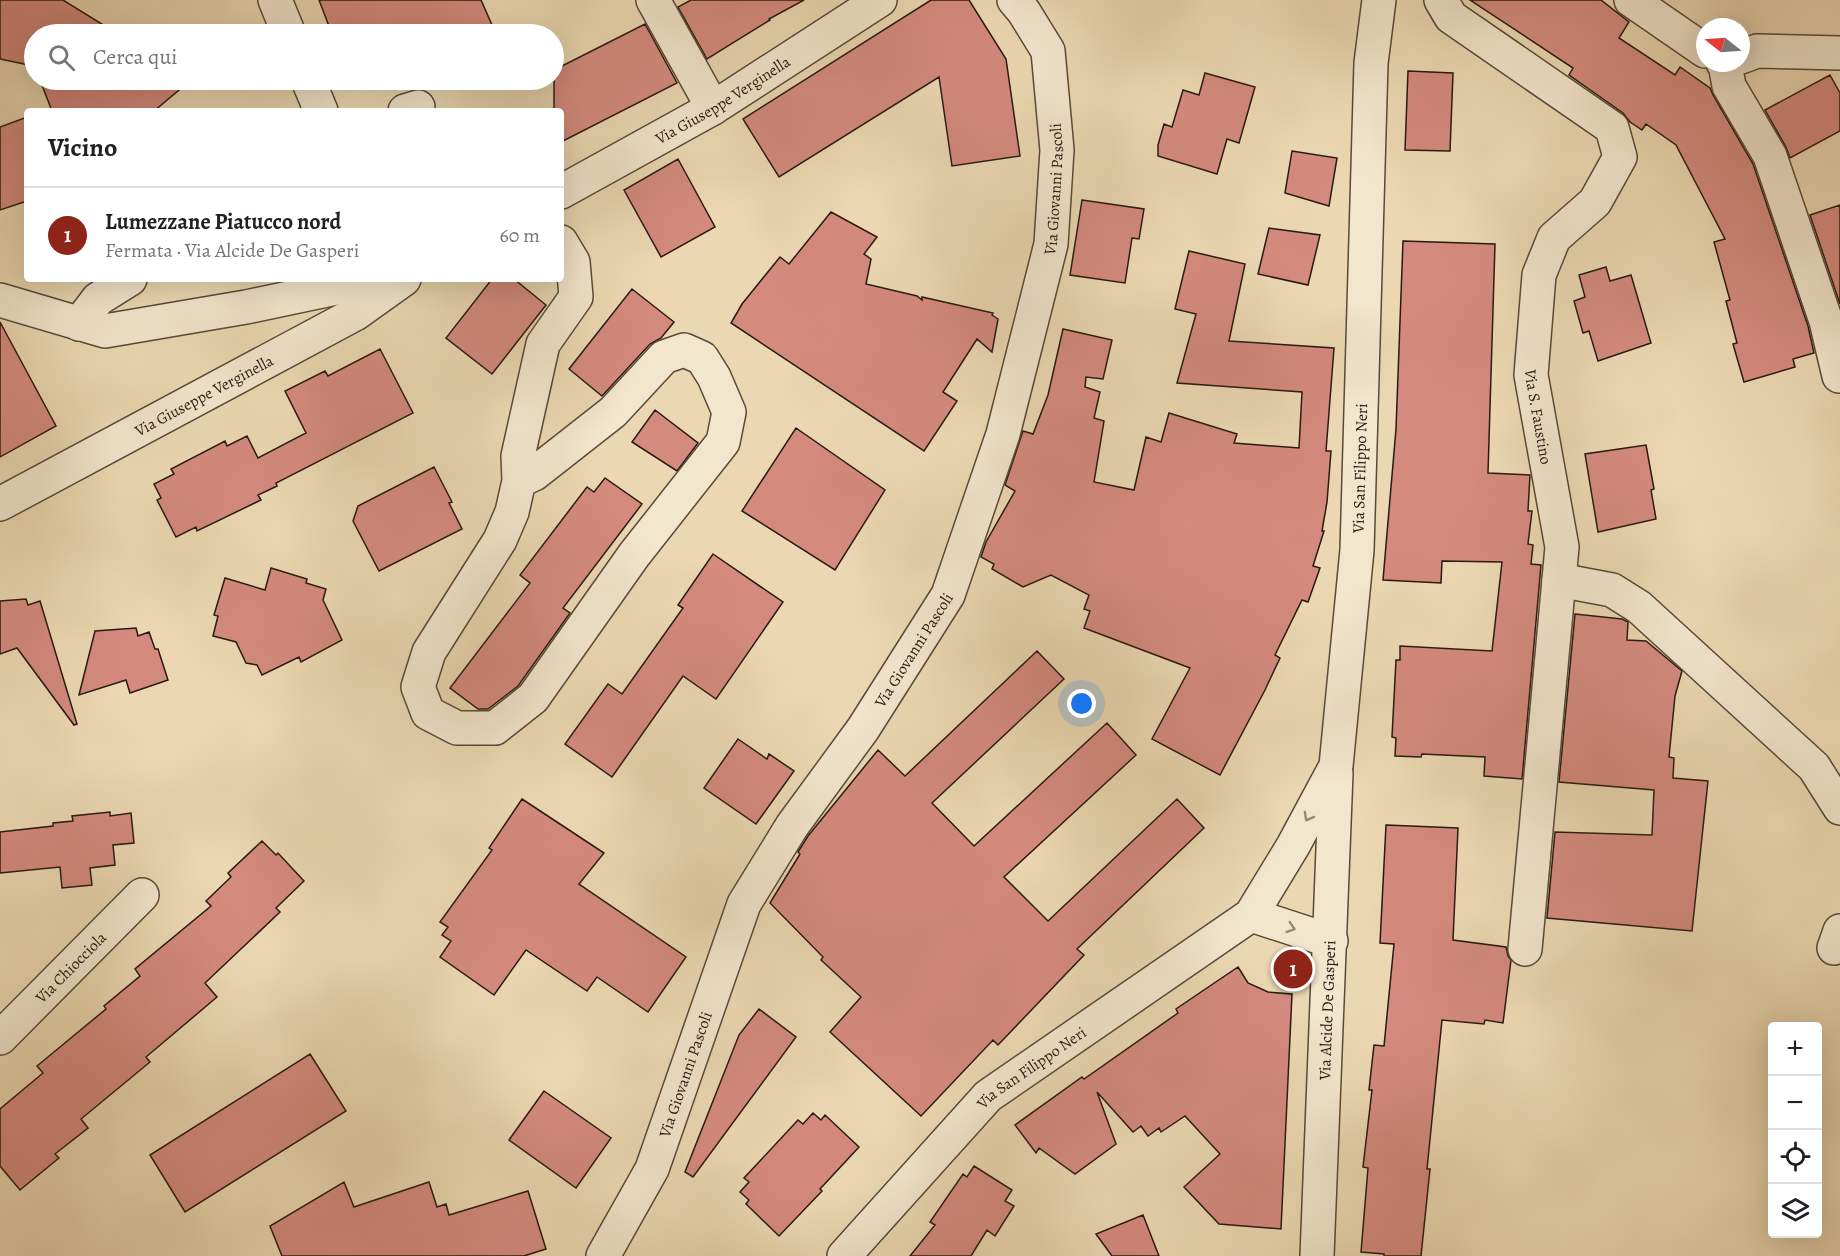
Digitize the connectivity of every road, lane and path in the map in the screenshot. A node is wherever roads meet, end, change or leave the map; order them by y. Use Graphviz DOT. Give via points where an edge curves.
graph roads {
  1 [pos="275,0"];
  2 [pos="653,0"];
  3 [pos="880,0"];
  4 [pos="1014,0"];
  5 [pos="1378,0"];
  6 [pos="1440,0"];
  7 [pos="1631,0"];
  8 [pos="285,24"];
  9 [pos="1696,42"];
  10 [pos="1750,53"];
  11 [pos="1840,53"];
  12 [pos="1726,72"];
  13 [pos="312,90"];
  14 [pos="320,108"];
  15 [pos="713,108"];
  16 [pos="564,190"];
  17 [pos="564,247"];
  18 [pos="125,282"];
  19 [pos="365,282"];
  20 [pos="400,282"];
  21 [pos="0,300"];
  22 [pos="79,324"];
  23 [pos="1839,376"];
  24 [pos="519,481"];
  25 [pos="0,504"];
  26 [pos="1559,580"];
  27 [pos="1336,766"];
  28 [pos="1840,808"];
  29 [pos="142,895"];
  30 [pos="1251,915"];
  31 [pos="1331,941"];
  32 [pos="1525,949"];
  33 [pos="0,1038"];
  34 [pos="603,1256"];
  35 [pos="844,1256"];
  36 [pos="1317,1256"];
  1 -- 8 [label="street"];
  2 -- 15 [label="street"];
  3 -- 15 [label="street, Via Giuseppe Verginella"];
  4 -- 34 [label="street, Via Giovanni Pascoli" via="1048,51 1057,150 1051,244 1002,434 948,595 744,904 652,1169"];
  5 -- 27 [label="street, Via San Filippo Neri" via="1371,63 1357,550"];
  6 -- 26 [label="street, Via S. Faustino" via="1451,17 1612,128 1620,157 1595,202 1554,238 1539,275 1531,375 1562,547"];
  7 -- 9 [label="street"];
  10 -- 11 [label="street"];
  12 -- 23 [label="street" via="1729,86 1770,156 1826,321"];
  13 -- 14 [label="street"];
  15 -- 16 [label="street, Via Giuseppe Verginella"];
  17 -- 24 [label="street" via="573,262 576,297 543,344 518,456"];
  18 -- 22 [label="street" via="98,299"];
  19 -- 22 [label="street" via="105,331"];
  20 -- 25 [label="street, Via Giuseppe Verginella" via="355,314"];
  21 -- 22 [label="street"];
  24 -- 24 [label="street" via="500,540 429,652 418,687 428,713 457,728 495,728 533,698 634,555 723,442 729,412 702,358 684,350 664,357 612,412 534,474"];
  26 -- 28 [label="street" via="1612,590 1639,608 1814,767"];
  26 -- 32 [label="street, Via S. Faustino"];
  27 -- 30 [label="street, Via San Filippo Neri, one-way"];
  27 -- 31 [label="street, Via Alcide De Gasperi"];
  29 -- 33 [label="street, Via Chiocciola"];
  30 -- 31 [label="street, one-way"];
  30 -- 35 [label="street, Via San Filippo Neri" via="988,1096"];
  31 -- 36 [label="street, Via Alcide De Gasperi"];
}
